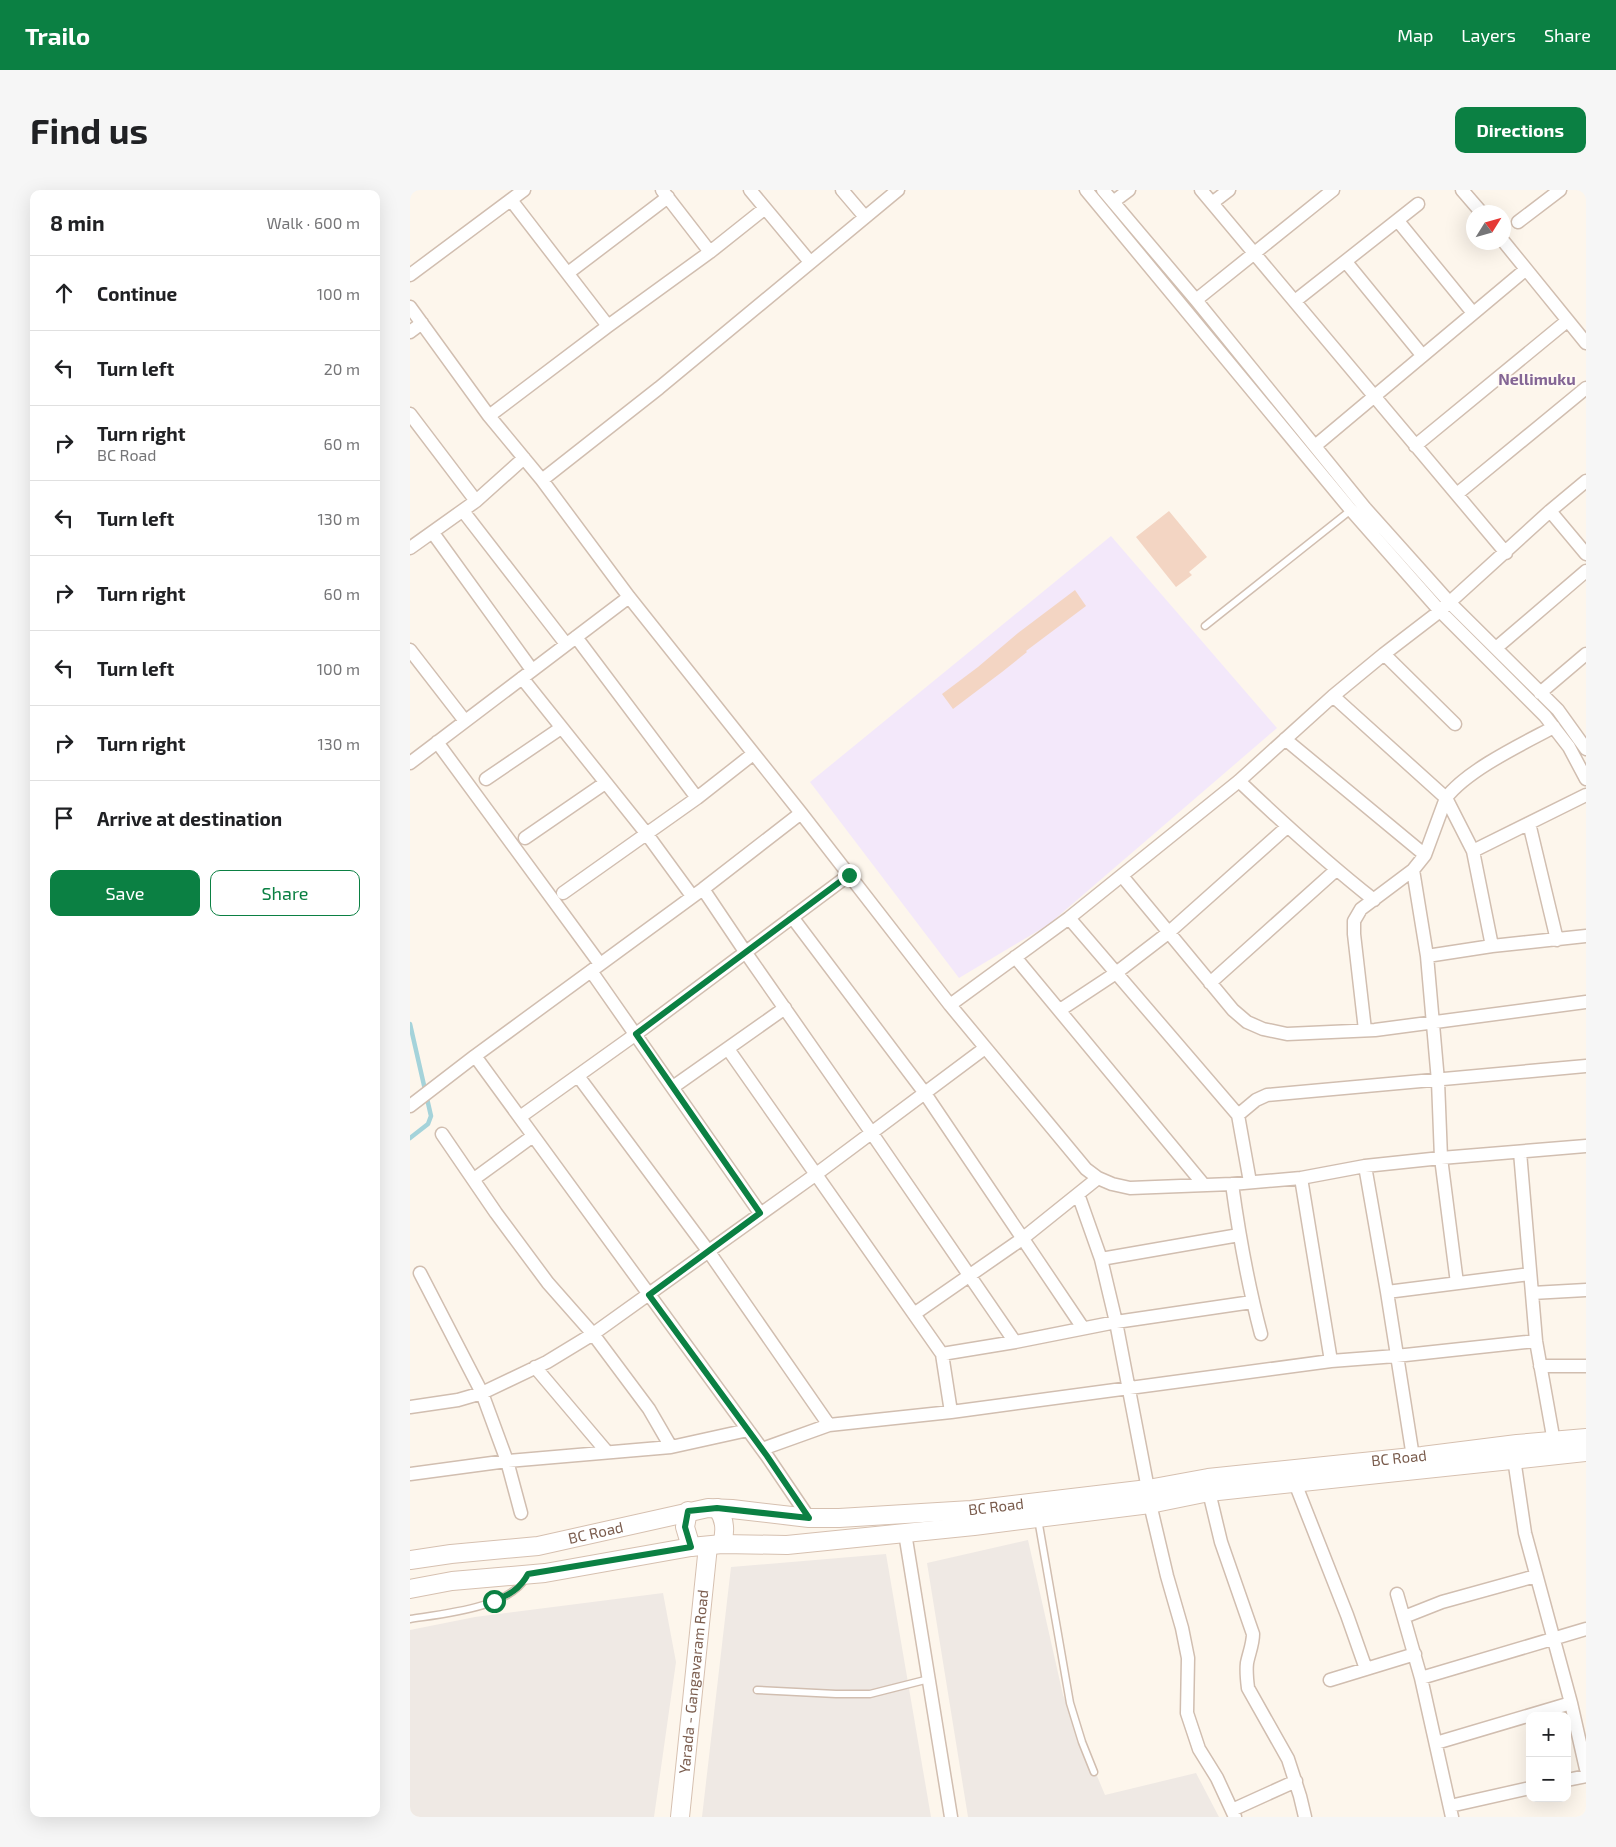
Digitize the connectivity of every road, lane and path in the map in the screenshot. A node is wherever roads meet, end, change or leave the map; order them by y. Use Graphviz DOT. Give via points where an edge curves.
graph roads {
  1 [pos="750,190"];
  2 [pos="842,190"];
  3 [pos="898,190"];
  4 [pos="1086,190"];
  5 [pos="1103,190"];
  6 [pos="1129,190"];
  7 [pos="1201,190"];
  8 [pos="1229,190"];
  9 [pos="1333,190"];
  10 [pos="1462,190"];
  11 [pos="1552,192"];
  12 [pos="516,194"];
  13 [pos="665,194"];
  14 [pos="1113,202"];
  15 [pos="1212,203"];
  16 [pos="1418,204"];
  17 [pos="1475,205"];
  18 [pos="764,208"];
  19 [pos="865,217"];
  20 [pos="1398,221"];
  21 [pos="1518,222"];
  22 [pos="1510,250"];
  23 [pos="710,252"];
  24 [pos="1253,254"];
  25 [pos="810,262"];
  26 [pos="1346,262"];
  27 [pos="1525,270"];
  28 [pos="568,273"];
  29 [pos="410,275"];
  30 [pos="1196,300"];
  31 [pos="1295,301"];
  32 [pos="410,306"];
  33 [pos="1474,313"];
  34 [pos="1567,321"];
  35 [pos="422,323"];
  36 [pos="608,326"];
  37 [pos="410,332"];
  38 [pos="1586,343"];
  39 [pos="1422,355"];
  40 [pos="1586,388"];
  41 [pos="1373,396"];
  42 [pos="410,414"];
  43 [pos="489,416"];
  44 [pos="1315,446"];
  45 [pos="1415,446"];
  46 [pos="524,458"];
  47 [pos="542,480"];
  48 [pos="1586,480"];
  49 [pos="1457,494"];
  50 [pos="476,501"];
  51 [pos="1351,510"];
  52 [pos="463,511"];
  53 [pos="1550,511"];
  54 [pos="433,533"];
  55 [pos="410,548"];
  56 [pos="1506,553"];
  57 [pos="1586,554"];
  58 [pos="1586,571"];
  59 [pos="629,597"];
  60 [pos="1450,603"];
  61 [pos="1440,611"];
  62 [pos="1205,626"];
  63 [pos="571,641"];
  64 [pos="1496,648"];
  65 [pos="410,650"];
  66 [pos="1384,654"];
  67 [pos="1586,654"];
  68 [pos="527,674"];
  69 [pos="1540,692"];
  70 [pos="1333,696"];
  71 [pos="465,721"];
  72 [pos="1455,724"];
  73 [pos="1554,727"];
  74 [pos="561,728"];
  75 [pos="1285,738"];
  76 [pos="437,742"];
  77 [pos="1585,743"];
  78 [pos="753,754"];
  79 [pos="410,763"];
  80 [pos="486,779"];
  81 [pos="1586,779"];
  82 [pos="1239,781"];
  83 [pos="604,783"];
  84 [pos="1586,795"];
  85 [pos="697,798"];
  86 [pos="1446,798"];
  87 [pos="801,813"];
  88 [pos="1529,823"];
  89 [pos="1287,827"];
  90 [pos="646,833"];
  91 [pos="525,838"];
  92 [pos="1473,851"];
  93 [pos="1424,856"];
  94 [pos="1336,870"];
  95 [pos="1413,870"];
  96 [pos="849,875"];
  97 [pos="1122,876"];
  98 [pos="703,889"];
  99 [pos="563,893"];
  100 [pos="692,896"];
  101 [pos="1374,900"];
  102 [pos="792,917"];
  103 [pos="1069,918"];
  104 [pos="1168,933"];
  105 [pos="1586,936"];
  106 [pos="1557,940"];
  107 [pos="1492,946"];
  108 [pos="746,953"];
  109 [pos="1427,956"];
  110 [pos="1015,957"];
  111 [pos="596,968"];
  112 [pos="1116,973"];
  113 [pos="1210,983"];
  114 [pos="1586,1002"];
  115 [pos="950,1005"];
  116 [pos="784,1008"];
  117 [pos="1060,1010"];
  118 [pos="1433,1021"];
  119 [pos="1365,1030"];
  120 [pos="636,1034"];
  121 [pos="985,1048"];
  122 [pos="728,1049"];
  123 [pos="475,1056"];
  124 [pos="1586,1066"];
  125 [pos="578,1076"];
  126 [pos="1438,1081"];
  127 [pos="673,1087"];
  128 [pos="924,1092"];
  129 [pos="414,1103"];
  130 [pos="1238,1115"];
  131 [pos="520,1117"];
  132 [pos="871,1132"];
  133 [pos="442,1134"];
  134 [pos="533,1136"];
  135 [pos="1586,1149"];
  136 [pos="1520,1152"];
  137 [pos="1441,1158"];
  138 [pos="1364,1166"];
  139 [pos="815,1175"];
  140 [pos="1098,1178"];
  141 [pos="1301,1178"];
  142 [pos="474,1179"];
  143 [pos="1250,1182"];
  144 [pos="1232,1184"];
  145 [pos="1204,1185"];
  146 [pos="1078,1194"];
  147 [pos="760,1213"];
  148 [pos="1239,1235"];
  149 [pos="1022,1239"];
  150 [pos="709,1252"];
  151 [pos="1101,1259"];
  152 [pos="420,1274"];
  153 [pos="1530,1274"];
  154 [pos="969,1275"];
  155 [pos="1457,1283"];
  156 [pos="1586,1290"];
  157 [pos="1387,1292"];
  158 [pos="1532,1293"];
  159 [pos="649,1295"];
  160 [pos="1252,1302"];
  161 [pos="914,1314"];
  162 [pos="1116,1322"];
  163 [pos="1083,1328"];
  164 [pos="593,1334"];
  165 [pos="1261,1334"];
  166 [pos="1536,1340"];
  167 [pos="1015,1342"];
  168 [pos="942,1354"];
  169 [pos="1396,1356"];
  170 [pos="1331,1361"];
  171 [pos="1540,1366"];
  172 [pos="1586,1366"];
  173 [pos="535,1367"];
  174 [pos="1129,1388"];
  175 [pos="482,1393"];
  176 [pos="410,1407"];
  177 [pos="951,1412"];
  178 [pos="829,1425"];
  179 [pos="748,1430"];
  180 [pos="1586,1438"];
  181 [pos="1554,1442"];
  182 [pos="672,1447"];
  183 [pos="762,1449"];
  184 [pos="607,1452"];
  185 [pos="1513,1452"];
  186 [pos="1586,1452"];
  187 [pos="1413,1457"];
  188 [pos="507,1461"];
  189 [pos="410,1474"];
  190 [pos="1295,1483"];
  191 [pos="1209,1492"];
  192 [pos="1149,1496"];
  193 [pos="717,1508"];
  194 [pos="688,1511"];
  195 [pos="521,1513"];
  196 [pos="809,1518"];
  197 [pos="1038,1518"];
  198 [pos="905,1533"];
  199 [pos="707,1546"];
  200 [pos="410,1560"];
  201 [pos="528,1574"];
  202 [pos="1536,1576"];
  203 [pos="410,1590"];
  204 [pos="1397,1594"];
  205 [pos="1404,1617"];
  206 [pos="410,1619"];
  207 [pos="1586,1629"];
  208 [pos="1554,1638"];
  209 [pos="1415,1654"];
  210 [pos="1366,1668"];
  211 [pos="1421,1678"];
  212 [pos="929,1679"];
  213 [pos="1330,1680"];
  214 [pos="757,1690"];
  215 [pos="1571,1703"];
  216 [pos="1436,1743"];
  217 [pos="1586,1769"];
  218 [pos="1094,1772"];
  219 [pos="1586,1776"];
  220 [pos="1571,1779"];
  221 [pos="1296,1781"];
  222 [pos="1526,1789"];
  223 [pos="1451,1812"];
  224 [pos="1234,1813"];
  225 [pos="680,1817"];
  226 [pos="951,1817"];
  227 [pos="1305,1817"];
  1 -- 18 [label="street"];
  2 -- 19 [label="street"];
  3 -- 19 [label="street"];
  4 -- 51 [label="street"];
  5 -- 14 [label="street"];
  6 -- 14 [label="street"];
  7 -- 15 [label="street"];
  8 -- 15 [label="street"];
  9 -- 24 [label="street"];
  10 -- 17 [label="street"];
  11 -- 21 [label="street"];
  12 -- 28 [label="street"];
  12 -- 29 [label="street"];
  13 -- 23 [label="street"];
  13 -- 28 [label="street"];
  14 -- 30 [label="street"];
  15 -- 24 [label="street"];
  16 -- 20 [label="street"];
  18 -- 23 [label="street"];
  18 -- 25 [label="street"];
  19 -- 25 [label="street"];
  20 -- 26 [label="street"];
  20 -- 33 [label="street"];
  22 -- 27 [label="street"];
  23 -- 36 [label="street"];
  24 -- 30 [label="street"];
  24 -- 31 [label="street"];
  25 -- 47 [label="street"];
  26 -- 31 [label="street"];
  26 -- 39 [label="street"];
  27 -- 33 [label="street"];
  27 -- 34 [label="street"];
  28 -- 36 [label="street"];
  30 -- 44 [label="street"];
  31 -- 41 [label="street"];
  32 -- 35 [label="street"];
  33 -- 39 [label="street"];
  34 -- 38 [label="street"];
  34 -- 45 [label="street"];
  35 -- 37 [label="street"];
  35 -- 43 [label="street"];
  36 -- 43 [label="street"];
  39 -- 41 [label="street"];
  40 -- 49 [label="street"];
  41 -- 44 [label="street"];
  41 -- 45 [label="street"];
  42 -- 50 [label="street"];
  43 -- 46 [label="street"];
  44 -- 60 [label="street" via="1365,508"];
  45 -- 49 [label="street"];
  46 -- 47 [label="street"];
  46 -- 50 [label="street"];
  47 -- 59 [label="street"];
  48 -- 53 [label="street"];
  49 -- 56 [label="street"];
  50 -- 52 [label="street"];
  51 -- 61 [label="street"];
  51 -- 62 [label="lane"];
  52 -- 54 [label="street"];
  52 -- 63 [label="street"];
  53 -- 56 [label="street"];
  53 -- 57 [label="street"];
  54 -- 55 [label="street"];
  54 -- 68 [label="street"];
  56 -- 60 [label="street"];
  58 -- 64 [label="street"];
  59 -- 63 [label="street"];
  59 -- 78 [label="street"];
  60 -- 61 [label="street"];
  60 -- 64 [label="street"];
  61 -- 66 [label="street"];
  61 -- 73 [label="street"];
  63 -- 68 [label="street"];
  63 -- 85 [label="street"];
  64 -- 69 [label="street"];
  65 -- 71 [label="street"];
  66 -- 70 [label="street"];
  66 -- 72 [label="street"];
  67 -- 69 [label="street"];
  68 -- 71 [label="street"];
  68 -- 74 [label="street"];
  69 -- 77 [label="street"];
  70 -- 75 [label="street"];
  70 -- 86 [label="street"];
  71 -- 76 [label="street"];
  73 -- 81 [label="street"];
  73 -- 86 [label="street" via="1463,780"];
  74 -- 80 [label="street"];
  74 -- 83 [label="street"];
  75 -- 82 [label="street"];
  75 -- 93 [label="street"];
  76 -- 79 [label="street"];
  76 -- 111 [label="street"];
  78 -- 85 [label="street"];
  78 -- 87 [label="street"];
  82 -- 89 [label="street"];
  82 -- 97 [label="street"];
  83 -- 90 [label="street"];
  83 -- 91 [label="street"];
  84 -- 88 [label="street"];
  85 -- 90 [label="street"];
  86 -- 92 [label="street"];
  86 -- 93 [label="street"];
  87 -- 96 [label="street"];
  87 -- 98 [label="street"];
  88 -- 92 [label="street"];
  88 -- 106 [label="street"];
  89 -- 94 [label="street"];
  89 -- 104 [label="street"];
  90 -- 99 [label="street"];
  90 -- 100 [label="street"];
  92 -- 107 [label="street"];
  93 -- 95 [label="street"];
  94 -- 101 [label="street"];
  94 -- 113 [label="street"];
  95 -- 101 [label="street"];
  95 -- 109 [label="street"];
  96 -- 102 [label="street"];
  96 -- 115 [label="street"];
  97 -- 103 [label="street"];
  97 -- 104 [label="street"];
  98 -- 100 [label="street"];
  98 -- 108 [label="street"];
  100 -- 111 [label="street"];
  101 -- 119 [label="street" via="1361,909 1354,921"];
  102 -- 108 [label="street"];
  102 -- 128 [label="street"];
  103 -- 110 [label="street"];
  103 -- 112 [label="street"];
  104 -- 112 [label="street"];
  104 -- 113 [label="street"];
  105 -- 106 [label="street"];
  106 -- 107 [label="street"];
  107 -- 109 [label="street"];
  108 -- 116 [label="street"];
  108 -- 120 [label="street"];
  109 -- 118 [label="street"];
  110 -- 115 [label="street"];
  110 -- 117 [label="street"];
  111 -- 120 [label="street"];
  111 -- 123 [label="street"];
  112 -- 117 [label="street"];
  112 -- 130 [label="street"];
  113 -- 119 [label="street" via="1247,1022 1264,1029 1287,1034"];
  114 -- 118 [label="street"];
  115 -- 121 [label="street"];
  116 -- 122 [label="street"];
  116 -- 132 [label="street"];
  117 -- 145 [label="street"];
  118 -- 119 [label="street"];
  118 -- 126 [label="street"];
  120 -- 125 [label="street"];
  120 -- 127 [label="street"];
  121 -- 128 [label="street"];
  121 -- 140 [label="street" via="1086,1169"];
  122 -- 127 [label="street"];
  122 -- 139 [label="street"];
  123 -- 129 [label="street"];
  123 -- 131 [label="street"];
  124 -- 126 [label="street"];
  125 -- 131 [label="street"];
  125 -- 150 [label="street"];
  126 -- 130 [label="street" via="1267,1095"];
  126 -- 137 [label="street"];
  127 -- 147 [label="street"];
  128 -- 132 [label="street"];
  128 -- 149 [label="street"];
  130 -- 143 [label="street"];
  131 -- 134 [label="street"];
  132 -- 139 [label="street"];
  132 -- 154 [label="street"];
  133 -- 142 [label="street"];
  134 -- 142 [label="street"];
  134 -- 159 [label="street"];
  135 -- 136 [label="street"];
  136 -- 137 [label="street"];
  136 -- 153 [label="street"];
  137 -- 138 [label="street"];
  137 -- 155 [label="street"];
  138 -- 141 [label="street"];
  138 -- 157 [label="street"];
  139 -- 147 [label="street"];
  139 -- 161 [label="street"];
  140 -- 145 [label="street" via="1130,1188"];
  140 -- 146 [label="street"];
  141 -- 143 [label="street"];
  141 -- 170 [label="street"];
  142 -- 164 [label="street" via="548,1283"];
  143 -- 144 [label="street"];
  144 -- 145 [label="street"];
  144 -- 148 [label="street"];
  146 -- 149 [label="street"];
  146 -- 151 [label="street"];
  147 -- 150 [label="street"];
  148 -- 151 [label="street"];
  148 -- 160 [label="street"];
  149 -- 154 [label="street"];
  149 -- 163 [label="street"];
  150 -- 159 [label="street"];
  150 -- 178 [label="street"];
  151 -- 162 [label="street"];
  152 -- 175 [label="street"];
  153 -- 155 [label="street"];
  153 -- 158 [label="street"];
  154 -- 161 [label="street"];
  154 -- 167 [label="street"];
  155 -- 157 [label="street"];
  156 -- 158 [label="street"];
  157 -- 169 [label="street"];
  158 -- 166 [label="street"];
  159 -- 164 [label="street"];
  159 -- 179 [label="street"];
  160 -- 162 [label="street"];
  160 -- 165 [label="street"];
  161 -- 168 [label="street"];
  162 -- 163 [label="street"];
  162 -- 174 [label="street"];
  163 -- 167 [label="street"];
  164 -- 173 [label="street"];
  164 -- 182 [label="street" via="649,1409"];
  166 -- 169 [label="street"];
  166 -- 171 [label="street"];
  167 -- 168 [label="street"];
  168 -- 177 [label="street"];
  169 -- 170 [label="street"];
  169 -- 187 [label="street"];
  170 -- 174 [label="street"];
  171 -- 172 [label="street"];
  171 -- 181 [label="street"];
  173 -- 175 [label="street"];
  173 -- 184 [label="street"];
  174 -- 177 [label="street"];
  174 -- 192 [label="street"];
  175 -- 176 [label="street"];
  175 -- 188 [label="street"];
  177 -- 178 [label="street"];
  178 -- 183 [label="street"];
  179 -- 182 [label="street"];
  179 -- 183 [label="street"];
  180 -- 181 [label="street, BC Road"];
  181 -- 185 [label="street, BC Road"];
  182 -- 184 [label="street"];
  183 -- 196 [label="street"];
  184 -- 188 [label="street"];
  185 -- 186 [label="street"];
  185 -- 187 [label="street, BC Road"];
  185 -- 190 [label="street"];
  185 -- 202 [label="street" via="1525,1533"];
  187 -- 192 [label="street, BC Road" via="1208,1478"];
  188 -- 189 [label="street"];
  188 -- 195 [label="street"];
  190 -- 191 [label="street"];
  190 -- 210 [label="street"];
  191 -- 192 [label="street"];
  191 -- 221 [label="street" via="1221,1542 1253,1634 1247,1662 1248,1688 1280,1743"];
  192 -- 196 [label="street, BC Road"];
  192 -- 197 [label="street"];
  192 -- 224 [label="street" via="1188,1658 1187,1713 1200,1749"];
  193 -- 194 [label="street, BC Road"];
  193 -- 196 [label="street, BC Road"];
  193 -- 199 [label="street" via="725,1531"];
  194 -- 199 [label="street" via="685,1527"];
  194 -- 200 [label="street, BC Road" via="538,1546"];
  197 -- 198 [label="street"];
  197 -- 218 [label="lane" via="1070,1704"];
  198 -- 199 [label="street" via="787,1545"];
  198 -- 212 [label="street"];
  199 -- 201 [label="street"];
  199 -- 225 [label="street, Yarada - Gangavaram Road"];
  201 -- 203 [label="street" via="452,1581"];
  201 -- 206 [label="lane" via="515,1591 494,1601"];
  202 -- 205 [label="street" via="1442,1602"];
  202 -- 208 [label="street"];
  204 -- 205 [label="street"];
  205 -- 209 [label="street"];
  207 -- 208 [label="street"];
  208 -- 211 [label="street"];
  208 -- 215 [label="street"];
  209 -- 210 [label="street"];
  209 -- 211 [label="street"];
  210 -- 213 [label="street"];
  211 -- 216 [label="street"];
  212 -- 214 [label="lane" via="870,1694"];
  212 -- 226 [label="street"];
  215 -- 216 [label="street"];
  215 -- 217 [label="street"];
  216 -- 223 [label="street"];
  219 -- 220 [label="street"];
  221 -- 224 [label="street"];
  221 -- 227 [label="street"];
  222 -- 223 [label="street"];
}
